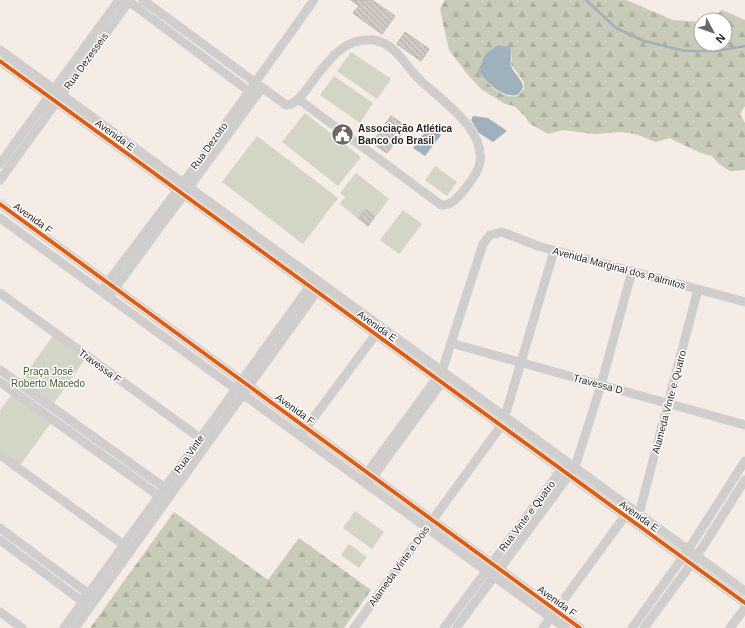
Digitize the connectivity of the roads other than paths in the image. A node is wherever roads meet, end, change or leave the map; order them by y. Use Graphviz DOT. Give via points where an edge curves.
graph roads {
  1 [pos="119,0"];
  2 [pos="142,0"];
  3 [pos="314,0"];
  4 [pos="129,1"];
  5 [pos="0,50"];
  6 [pos="0,61"];
  7 [pos="259,85"];
  8 [pos="58,92"];
  9 [pos="253,94"];
  10 [pos="270,94"];
  11 [pos="52,99"];
  12 [pos="298,99"];
  13 [pos="0,164"];
  14 [pos="0,180"];
  15 [pos="186,184"];
  16 [pos="179,193"];
  17 [pos="0,204"];
  18 [pos="0,218"];
  19 [pos="554,251"];
  20 [pos="632,271"];
  21 [pos="112,285"];
  22 [pos="316,286"];
  23 [pos="698,289"];
  24 [pos="0,293"];
  25 [pos="106,293"];
  26 [pos="745,302"];
  27 [pos="381,327"];
  28 [pos="375,335"];
  29 [pos="451,343"];
  30 [pos="520,363"];
  31 [pos="0,370"];
  32 [pos="445,373"];
  33 [pos="439,381"];
  34 [pos="0,382"];
  35 [pos="245,383"];
  36 [pos="601,385"];
  37 [pos="240,390"];
  38 [pos="41,399"];
  39 [pos="668,404"];
  40 [pos="35,407"];
  41 [pos="505,416"];
  42 [pos="745,424"];
  43 [pos="501,426"];
  44 [pos="304,431"];
  45 [pos="200,438"];
  46 [pos="0,455"];
  47 [pos="745,460"];
  48 [pos="567,462"];
  49 [pos="575,467"];
  50 [pos="561,470"];
  51 [pos="569,476"];
  52 [pos="368,478"];
  53 [pos="745,480"];
  54 [pos="165,488"];
  55 [pos="159,496"];
  56 [pos="639,514"];
  57 [pos="625,516"];
  58 [pos="433,519"];
  59 [pos="427,527"];
  60 [pos="0,528"];
  61 [pos="0,540"];
  62 [pos="124,545"];
  63 [pos="688,550"];
  64 [pos="682,558"];
  65 [pos="694,560"];
  66 [pos="489,566"];
  67 [pos="497,572"];
  68 [pos="745,591"];
  69 [pos="89,594"];
  70 [pos="83,602"];
  71 [pos="745,603"];
  72 [pos="745,608"];
  73 [pos="0,612"];
  74 [pos="553,614"];
  75 [pos="22,628"];
  76 [pos="64,628"];
  77 [pos="75,628"];
  78 [pos="354,628"];
  79 [pos="444,628"];
  80 [pos="456,628"];
  81 [pos="543,628"];
  82 [pos="565,628"];
  83 [pos="580,628"];
  84 [pos="632,628"];
  85 [pos="644,628"];
  86 [pos="730,628"];
  1 -- 8 [label="street, Rua Dezesseis"];
  2 -- 7 [label="street"];
  3 -- 7 [label="street, Rua Dezoito"];
  4 -- 8 [label="street, Rua Dezesseis"];
  4 -- 9 [label="street"];
  5 -- 8 [label="street, Avenida E"];
  6 -- 11 [label="street, Avenida E"];
  7 -- 9 [label="street, Rua Dezoito"];
  7 -- 10 [label="street"];
  8 -- 11 [label="street, Rua Dezesseis"];
  8 -- 15 [label="street, Avenida E"];
  9 -- 10 [label="street"];
  9 -- 15 [label="street, Rua Dezoito"];
  10 -- 12 [label="street" via="286,105"];
  11 -- 13 [label="street, Rua Dezesseis"];
  11 -- 14 [label="street, Rua Dezesseis"];
  11 -- 16 [label="street, Avenida E"];
  12 -- 12 [label="street" via="327,62 345,47 373,40 382,42 396,52 420,80 461,117 478,147 479,168 454,201 441,206"];
  15 -- 16 [label="street, Rua Dezoito"];
  15 -- 22 [label="street, Avenida E"];
  16 -- 21 [label="street, Rua Dezoito"];
  16 -- 22 [label="street, Avenida E"];
  17 -- 21 [label="street, Avenida F"];
  18 -- 25 [label="street, Avenida F"];
  19 -- 20 [label="street, Avenida Marginal dos Palmitos"];
  19 -- 29 [label="street, Avenida Marginal dos Palmitos" via="502,232 495,232 487,237"];
  19 -- 30 [label="street"];
  20 -- 23 [label="street, Avenida Marginal dos Palmitos"];
  20 -- 36 [label="street, Rua Vinte e Quatro"];
  21 -- 25 [label="street, Rua Dezoito"];
  21 -- 35 [label="street, Avenida F"];
  22 -- 27 [label="street, Avenida E"];
  22 -- 28 [label="street, Avenida E"];
  22 -- 35 [label="street, Rua Vinte"];
  23 -- 26 [label="street, Avenida Marginal dos Palmitos"];
  23 -- 39 [label="street, Alameda Vinte e Quatro"];
  24 -- 45 [label="street, Travessa F"];
  25 -- 37 [label="street, Avenida F"];
  27 -- 28 [label="street"];
  27 -- 32 [label="street, Avenida E"];
  28 -- 33 [label="street, Avenida E"];
  28 -- 44 [label="street"];
  29 -- 30 [label="street, Travessa D"];
  29 -- 32 [label="street"];
  30 -- 36 [label="street, Travessa D"];
  30 -- 41 [label="street"];
  31 -- 38 [label="street"];
  32 -- 33 [label="street"];
  32 -- 41 [label="street, Avenida E"];
  33 -- 43 [label="street, Avenida E"];
  33 -- 52 [label="street"];
  34 -- 40 [label="street"];
  35 -- 37 [label="street, Rua Vinte"];
  35 -- 44 [label="street, Avenida F"];
  36 -- 39 [label="street, Travessa D"];
  36 -- 49 [label="street, Rua Vinte e Quatro"];
  37 -- 44 [label="street, Avenida F"];
  37 -- 45 [label="street, Rua Vinte"];
  37 -- 77 [label="street, Rua Vinte"];
  38 -- 40 [label="street"];
  38 -- 54 [label="street"];
  39 -- 42 [label="street, Travessa D"];
  39 -- 56 [label="street, Alameda Vinte e Quatro"];
  40 -- 55 [label="street"];
  41 -- 48 [label="street, Avenida E"];
  43 -- 50 [label="street, Avenida E"];
  43 -- 58 [label="street, Alameda Vinte e Dois"];
  44 -- 52 [label="street, Avenida F"];
  45 -- 54 [label="street, Rua Vinte"];
  46 -- 62 [label="street"];
  47 -- 63 [label="street"];
  48 -- 49 [label="street, Avenida E"];
  48 -- 50 [label="street, Rua Vinte e Quatro"];
  49 -- 51 [label="street, Rua Vinte e Quatro"];
  49 -- 56 [label="street, Avenida E"];
  50 -- 51 [label="street, Avenida E"];
  50 -- 66 [label="street, Rua Vinte e Quatro"];
  51 -- 57 [label="street, Avenida E"];
  51 -- 67 [label="street, Rua Vinte e Quatro"];
  52 -- 58 [label="street, Avenida F"];
  52 -- 59 [label="street, Avenida F"];
  53 -- 65 [label="street"];
  54 -- 55 [label="street, Rua Vinte"];
  55 -- 62 [label="street, Rua Vinte"];
  56 -- 63 [label="street, Avenida E"];
  57 -- 64 [label="street, Avenida E"];
  57 -- 74 [label="street"];
  58 -- 59 [label="street, Alameda Vinte e Dois"];
  58 -- 66 [label="street, Avenida F"];
  59 -- 66 [label="street, Avenida F"];
  59 -- 78 [label="street, Alameda Vinte e Dois"];
  60 -- 69 [label="street"];
  61 -- 70 [label="street"];
  62 -- 69 [label="street, Rua Vinte"];
  63 -- 64 [label="street"];
  63 -- 65 [label="street, Avenida E"];
  64 -- 65 [label="street, Avenida E"];
  64 -- 84 [label="street"];
  65 -- 68 [label="street, Avenida E"];
  65 -- 71 [label="street, Avenida E"];
  65 -- 85 [label="street"];
  66 -- 67 [label="street, Avenida F"];
  66 -- 79 [label="street, Rua Vinte e Quatro"];
  67 -- 74 [label="street, Avenida F"];
  67 -- 80 [label="street, Rua Vinte e Quatro"];
  69 -- 70 [label="street, Rua Vinte"];
  70 -- 76 [label="street, Rua Vinte"];
  72 -- 86 [label="street"];
  73 -- 75 [label="street"];
  74 -- 81 [label="street"];
  74 -- 82 [label="street, Avenida F"];
  74 -- 83 [label="street, Avenida F"];
}
